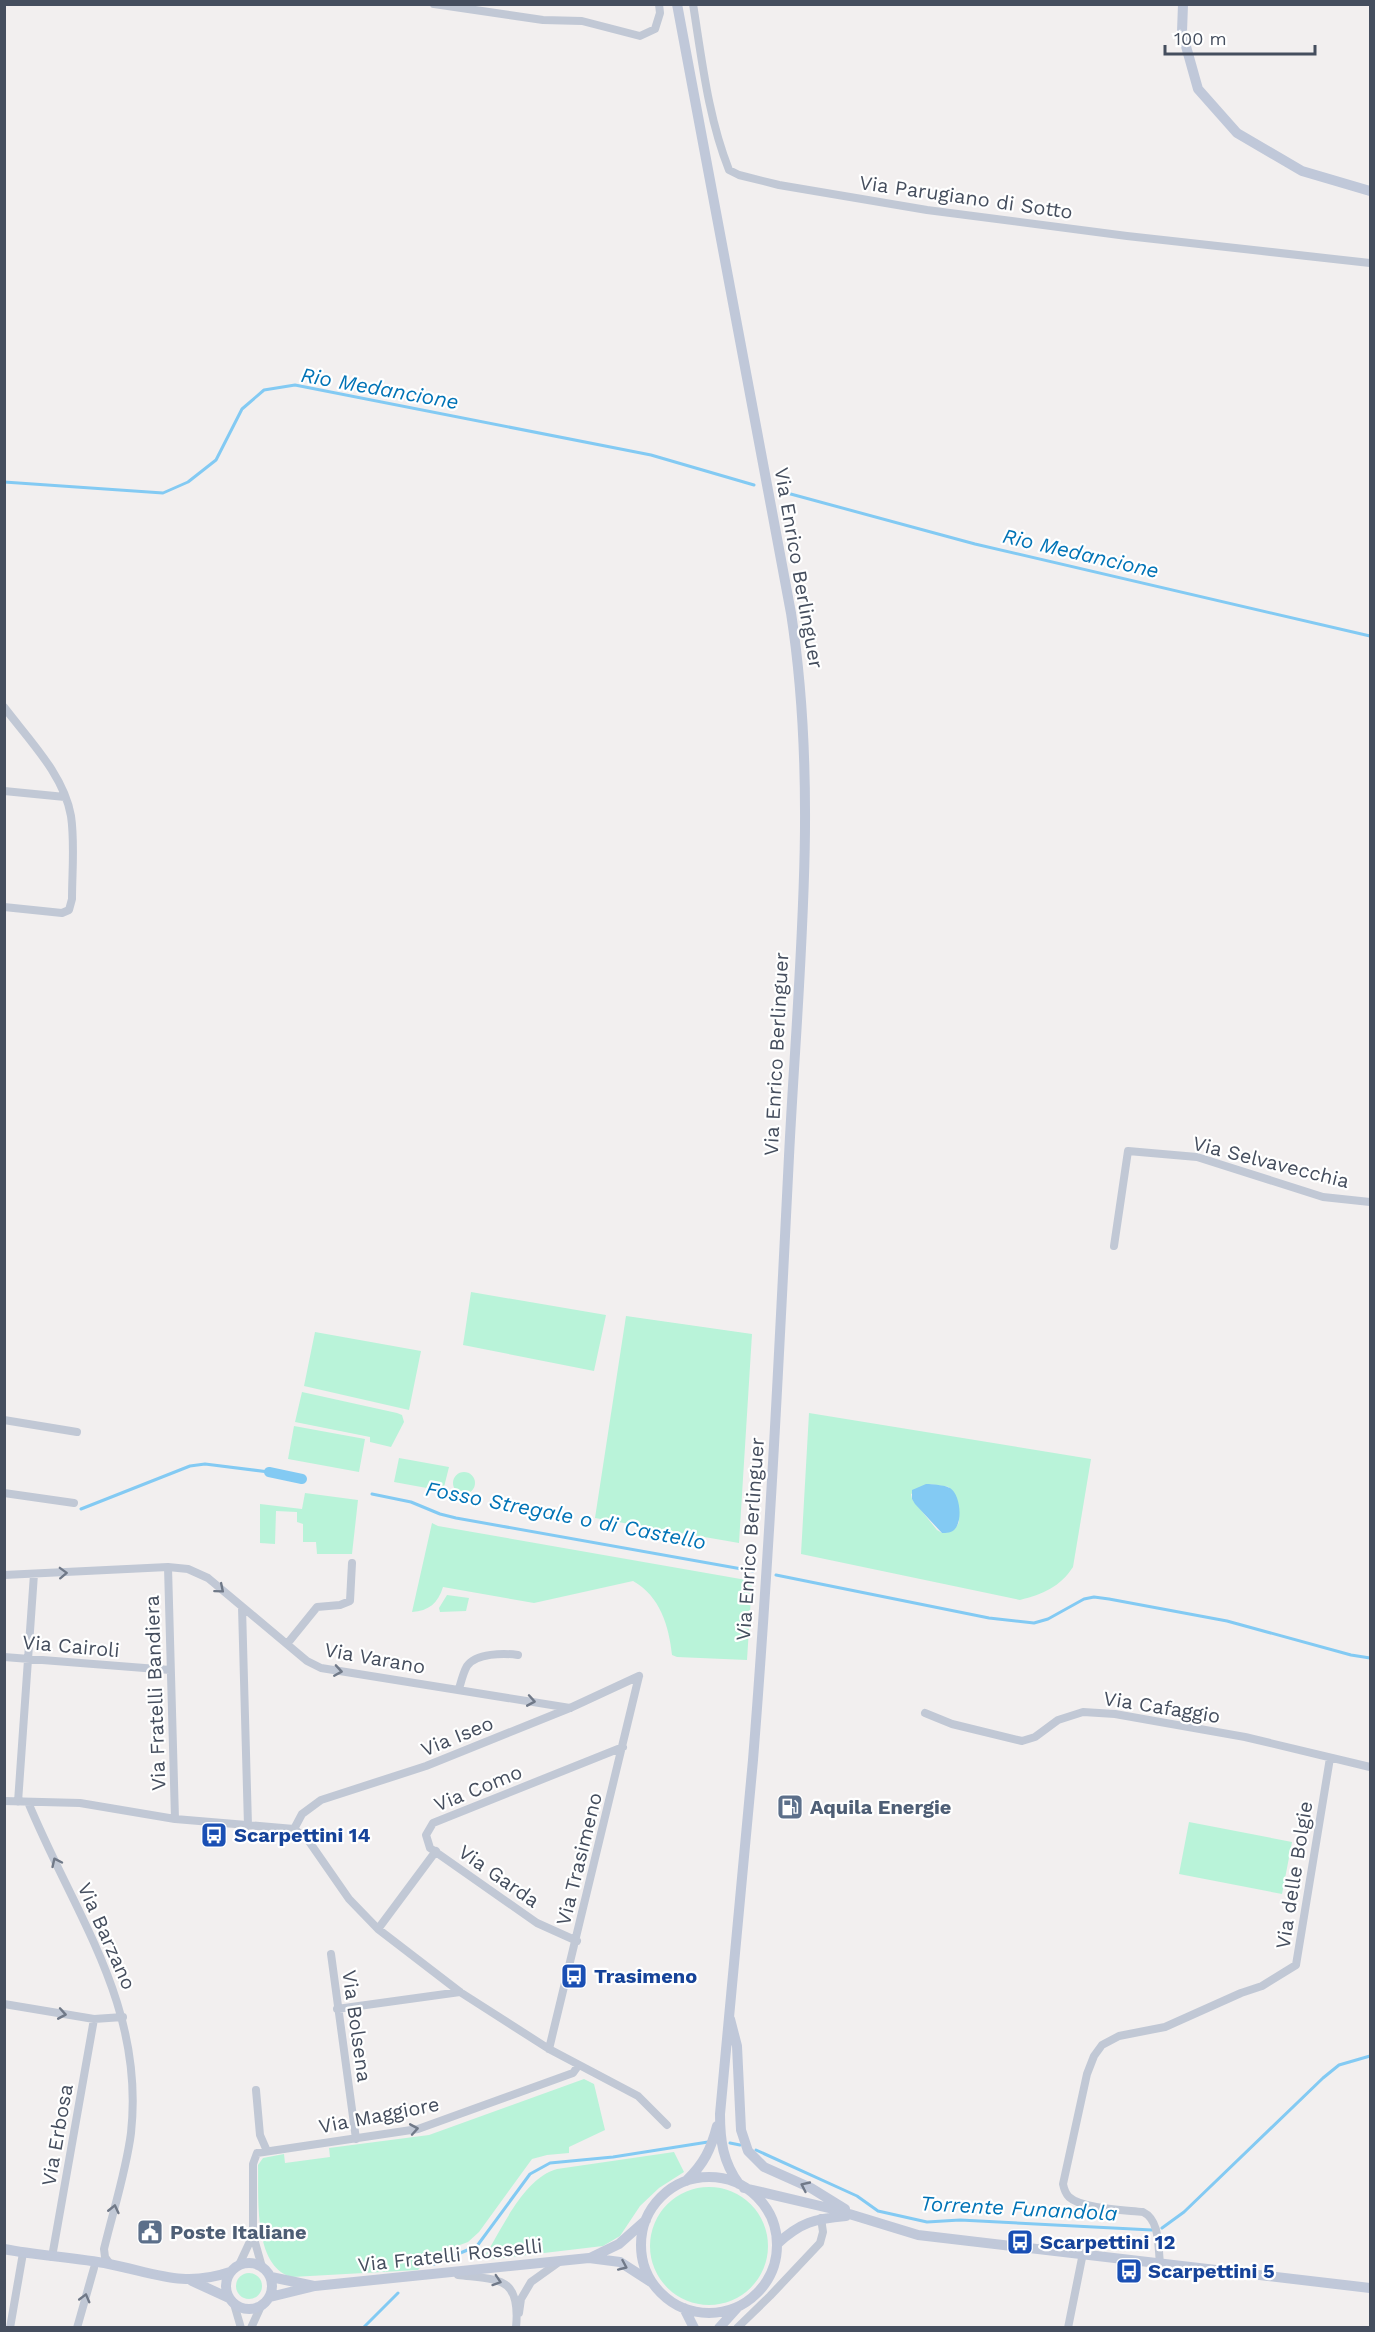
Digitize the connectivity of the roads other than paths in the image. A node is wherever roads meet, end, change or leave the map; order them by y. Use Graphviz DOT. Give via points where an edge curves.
graph roads {
  1 [pos="434,4"];
  2 [pos="659,4"];
  3 [pos="677,4"];
  4 [pos="693,4"];
  5 [pos="1183,4"];
  6 [pos="1371,191"];
  7 [pos="1371,263"];
  8 [pos="4,707"];
  9 [pos="4,791"];
  10 [pos="65,797"];
  11 [pos="4,906"];
  12 [pos="1371,1202"];
  13 [pos="1114,1246"];
  14 [pos="4,1420"];
  15 [pos="77,1432"];
  16 [pos="4,1493"];
  17 [pos="74,1503"];
  18 [pos="352,1563"];
  19 [pos="168,1567"];
  20 [pos="34,1574"];
  21 [pos="4,1575"];
  22 [pos="242,1607"];
  23 [pos="287,1644"];
  24 [pos="518,1655"];
  25 [pos="4,1656"];
  26 [pos="27,1658"];
  27 [pos="170,1670"];
  28 [pos="639,1676"];
  29 [pos="459,1689"];
  30 [pos="570,1708"];
  31 [pos="925,1713"];
  32 [pos="623,1747"];
  33 [pos="1330,1758"];
  34 [pos="1371,1767"];
  35 [pos="4,1801"];
  36 [pos="18,1802"];
  37 [pos="28,1802"];
  38 [pos="175,1818"];
  39 [pos="248,1826"];
  40 [pos="294,1829"];
  41 [pos="436,1851"];
  42 [pos="378,1929"];
  43 [pos="577,1941"];
  44 [pos="331,1954"];
  45 [pos="460,1992"];
  46 [pos="4,2004"];
  47 [pos="338,2008"];
  48 [pos="729,2014"];
  49 [pos="123,2017"];
  50 [pos="94,2019"];
  51 [pos="549,2049"];
  52 [pos="578,2066"];
  53 [pos="256,2090"];
  54 [pos="720,2114"];
  55 [pos="667,2125"];
  56 [pos="356,2139"];
  57 [pos="267,2151"];
  58 [pos="685,2182"];
  59 [pos="742,2186"];
  60 [pos="855,2215"];
  61 [pos="821,2218"];
  62 [pos="646,2220"];
  63 [pos="253,2235"];
  64 [pos="777,2244"];
  65 [pos="4,2250"];
  66 [pos="23,2253"];
  67 [pos="1083,2253"];
  68 [pos="54,2258"];
  69 [pos="589,2258"];
  70 [pos="561,2261"];
  71 [pos="1160,2263"];
  72 [pos="110,2264"];
  73 [pos="262,2267"];
  74 [pos="94,2268"];
  75 [pos="235,2268"];
  76 [pos="144,2273"];
  77 [pos="451,2274"];
  78 [pos="271,2277"];
  79 [pos="192,2280"];
  80 [pos="653,2284"];
  81 [pos="315,2286"];
  82 [pos="1371,2288"];
  83 [pos="270,2296"];
  84 [pos="231,2301"];
  85 [pos="261,2306"];
  86 [pos="739,2306"];
  87 [pos="684,2308"];
  88 [pos="517,2318"];
  89 [pos="10,2328"];
  90 [pos="77,2328"];
  91 [pos="241,2328"];
  92 [pos="250,2328"];
  93 [pos="516,2328"];
  94 [pos="694,2328"];
  95 [pos="719,2328"];
  96 [pos="737,2328"];
  97 [pos="1068,2328"];
  1 -- 2 [label="street" via="543,20 582,21 640,36 655,28"];
  3 -- 48 [label="main road, Via Enrico Berlinguer" via="797,653 804,757 805,843 768,1547"];
  4 -- 7 [label="street, Via Parugiano di Sotto" via="706,87 724,157 729,170 739,175 927,210"];
  5 -- 6 [label="main road" via="1182,32 1198,88 1237,133 1302,171"];
  8 -- 10 [label="street" via="53,773"];
  9 -- 10 [label="street"];
  10 -- 11 [label="street" via="72,827 71,906 62,913"];
  12 -- 13 [label="street, Via Selvavecchia" via="1323,1197 1197,1157 1128,1151"];
  14 -- 15 [label="street"];
  16 -- 17 [label="street"];
  18 -- 23 [label="street" via="350,1601 317,1607"];
  20 -- 19 [label="street, Via Varano, one-way"];
  19 -- 22 [label="street, Via Varano, one-way" via="201,1574"];
  19 -- 27 [label="street, Via Fratelli Bandiera"];
  20 -- 21 [label="street, Via Varano"];
  20 -- 26 [label="street"];
  22 -- 23 [label="street, Via Varano"];
  22 -- 39 [label="street"];
  23 -- 29 [label="street, Via Varano, one-way" via="321,1668"];
  24 -- 29 [label="street" via="500,1654 473,1662"];
  25 -- 26 [label="street, Via Cairoli"];
  26 -- 27 [label="street, Via Cairoli"];
  26 -- 36 [label="street"];
  27 -- 38 [label="street, Via Fratelli Bandiera"];
  28 -- 30 [label="street, Via Iseo"];
  28 -- 32 [label="street, Via Trasimeno"];
  29 -- 30 [label="street, Via Varano, one-way"];
  30 -- 40 [label="street, Via Iseo" via="426,1766 321,1800 302,1814"];
  31 -- 33 [label="street, Via Cafaggio" via="952,1724 1022,1741 1035,1737 1058,1720 1083,1712 1115,1714 1245,1737"];
  32 -- 41 [label="street, Via Como" via="433,1823 426,1839"];
  32 -- 43 [label="street, Via Trasimeno"];
  33 -- 34 [label="street"];
  33 -- 71 [label="street, Via delle Bolgie" via="1296,1965 1262,1986 1165,2028 1119,2036 1102,2045 1087,2074 1064,2189 1080,2204 1150,2216 1155,2225"];
  35 -- 36 [label="street"];
  36 -- 37 [label="street"];
  37 -- 38 [label="street" via="80,1803"];
  49 -- 37 [label="street, Via Barzano, one-way" via="106,1966"];
  38 -- 39 [label="street"];
  39 -- 40 [label="street"];
  40 -- 42 [label="street" via="308,1840 349,1899"];
  41 -- 42 [label="street"];
  41 -- 43 [label="street, Via Garda" via="537,1923"];
  42 -- 45 [label="street"];
  43 -- 51 [label="street, Via Trasimeno"];
  44 -- 47 [label="street, Via Bolsena"];
  45 -- 47 [label="street"];
  45 -- 51 [label="street"];
  46 -- 50 [label="street, one-way"];
  47 -- 56 [label="street, Via Bolsena"];
  48 -- 54 [label="main road, Via Enrico Berlinguer"];
  60 -- 48 [label="main road, one-way" via="811,2188 764,2167 748,2151 741,2130 736,2039"];
  49 -- 50 [label="street"];
  72 -- 49 [label="street, Via Barzano, one-way" via="104,2249 131,2125 130,2060"];
  50 -- 68 [label="street, Via Erbosa"];
  51 -- 52 [label="street"];
  52 -- 55 [label="street" via="638,2096"];
  56 -- 52 [label="street, Via Maggiore, one-way" via="434,2125 573,2073"];
  53 -- 57 [label="street" via="260,2135"];
  54 -- 58 [label="main road, Via Enrico Berlinguer" via="707,2156"];
  54 -- 59 [label="main road, Via Enrico Berlinguer" via="724,2159"];
  56 -- 57 [label="street, Via Maggiore"];
  57 -- 63 [label="street" via="257,2153 253,2161"];
  58 -- 59 [label="main road, Via Enrico Berlinguer" via="712,2178"];
  58 -- 62 [label="main road, Via Enrico Berlinguer" via="664,2194"];
  59 -- 60 [label="main road"];
  59 -- 64 [label="main road, Via Enrico Berlinguer" via="758,2198 769,2215"];
  60 -- 61 [label="main road"];
  60 -- 67 [label="main road" via="918,2235"];
  61 -- 64 [label="main road" via="794,2228"];
  61 -- 96 [label="street" via="820,2243"];
  62 -- 69 [label="main road, Via Fratelli Rosselli" via="619,2244"];
  62 -- 80 [label="main road, Via Enrico Berlinguer" via="642,2253"];
  63 -- 73 [label="street"];
  63 -- 75 [label="street"];
  64 -- 86 [label="main road, Via Enrico Berlinguer" via="767,2281"];
  65 -- 66 [label="main road"];
  66 -- 68 [label="main road"];
  66 -- 89 [label="street"];
  67 -- 71 [label="main road"];
  67 -- 97 [label="street"];
  68 -- 72 [label="main road"];
  68 -- 74 [label="main road"];
  69 -- 70 [label="main road, Via Fratelli Rosselli"];
  69 -- 80 [label="main road, Via Fratelli Rosselli, one-way" via="620,2262"];
  70 -- 77 [label="main road, Via Fratelli Rosselli"];
  70 -- 88 [label="street" via="531,2282 521,2299"];
  71 -- 82 [label="main road"];
  72 -- 76 [label="main road"];
  73 -- 75 [label="main road" via="249,2263"];
  73 -- 78 [label="main road"];
  74 -- 76 [label="main road"];
  90 -- 74 [label="street, one-way"];
  75 -- 79 [label="main road" via="207,2279"];
  75 -- 84 [label="main road" via="226,2285"];
  76 -- 79 [label="main road"];
  77 -- 81 [label="main road, Via Fratelli Rosselli"];
  77 -- 88 [label="street, one-way" via="505,2283 515,2298"];
  78 -- 81 [label="main road"];
  78 -- 83 [label="main road"];
  79 -- 84 [label="main road"];
  80 -- 87 [label="main road, Via Enrico Berlinguer"];
  81 -- 83 [label="main road"];
  83 -- 85 [label="main road"];
  84 -- 85 [label="main road" via="247,2310"];
  84 -- 91 [label="street"];
  85 -- 92 [label="street"];
  86 -- 87 [label="main road, Via Enrico Berlinguer" via="712,2313"];
  86 -- 95 [label="main road, Via Enrico Berlinguer"];
  87 -- 94 [label="main road, Via Enrico Berlinguer"];
  88 -- 93 [label="street"];
}
